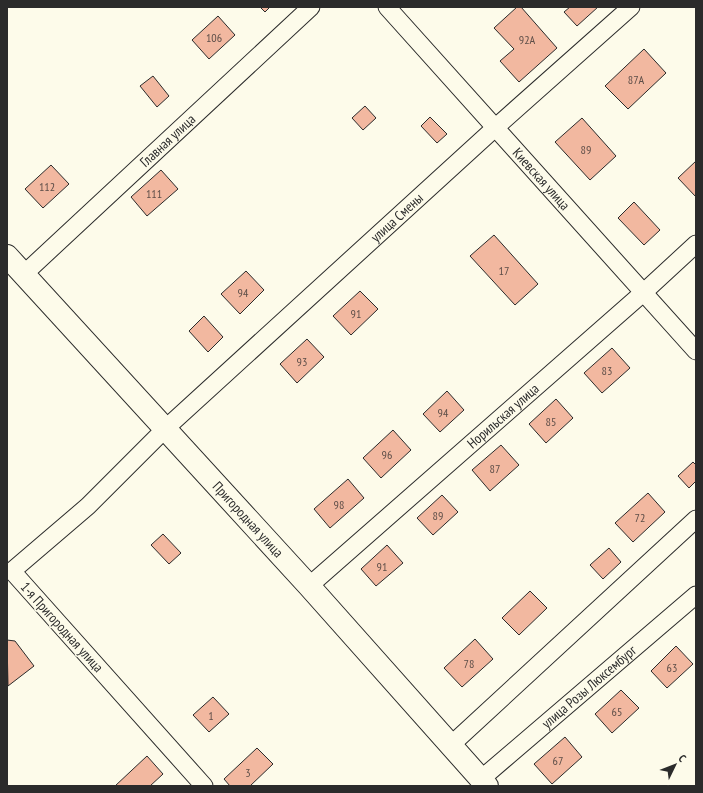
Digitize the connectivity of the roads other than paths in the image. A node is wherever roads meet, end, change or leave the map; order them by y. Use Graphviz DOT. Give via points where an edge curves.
graph roads {
  1 [pos="311,7"];
  2 [pos="387,7"];
  3 [pos="631,7"];
  4 [pos="496,127"];
  5 [pos="696,244"];
  6 [pos="7,256"];
  7 [pos="24,274"];
  8 [pos="644,292"];
  9 [pos="696,351"];
  10 [pos="165,429"];
  11 [pos="696,519"];
  12 [pos="9,572"];
  13 [pos="309,586"];
  14 [pos="696,595"];
  15 [pos="451,745"];
  16 [pos="484,783"];
  17 [pos="204,786"];
  1 -- 7 [label="street, Главная улица"];
  2 -- 4 [label="street, Киевская улица"];
  3 -- 4 [label="street, улица Смены"];
  4 -- 8 [label="street, Киевская улица"];
  4 -- 10 [label="street, улица Смены"];
  5 -- 8 [label="street, Норильская улица"];
  6 -- 7 [label="highway, Пригородная улица"];
  7 -- 10 [label="highway, Пригородная улица"];
  8 -- 9 [label="street, Киевская улица"];
  8 -- 13 [label="street, Норильская улица"];
  10 -- 12 [label="street, 1-я Пригородная улица" via="88,506"];
  10 -- 13 [label="highway, Пригородная улица"];
  11 -- 15 [label="street"];
  12 -- 17 [label="street, 1-я Пригородная улица"];
  13 -- 15 [label="highway, Пригородная улица"];
  14 -- 16 [label="street, улица Розы Люксембург"];
  15 -- 16 [label="highway, Пригородная улица"];
}
